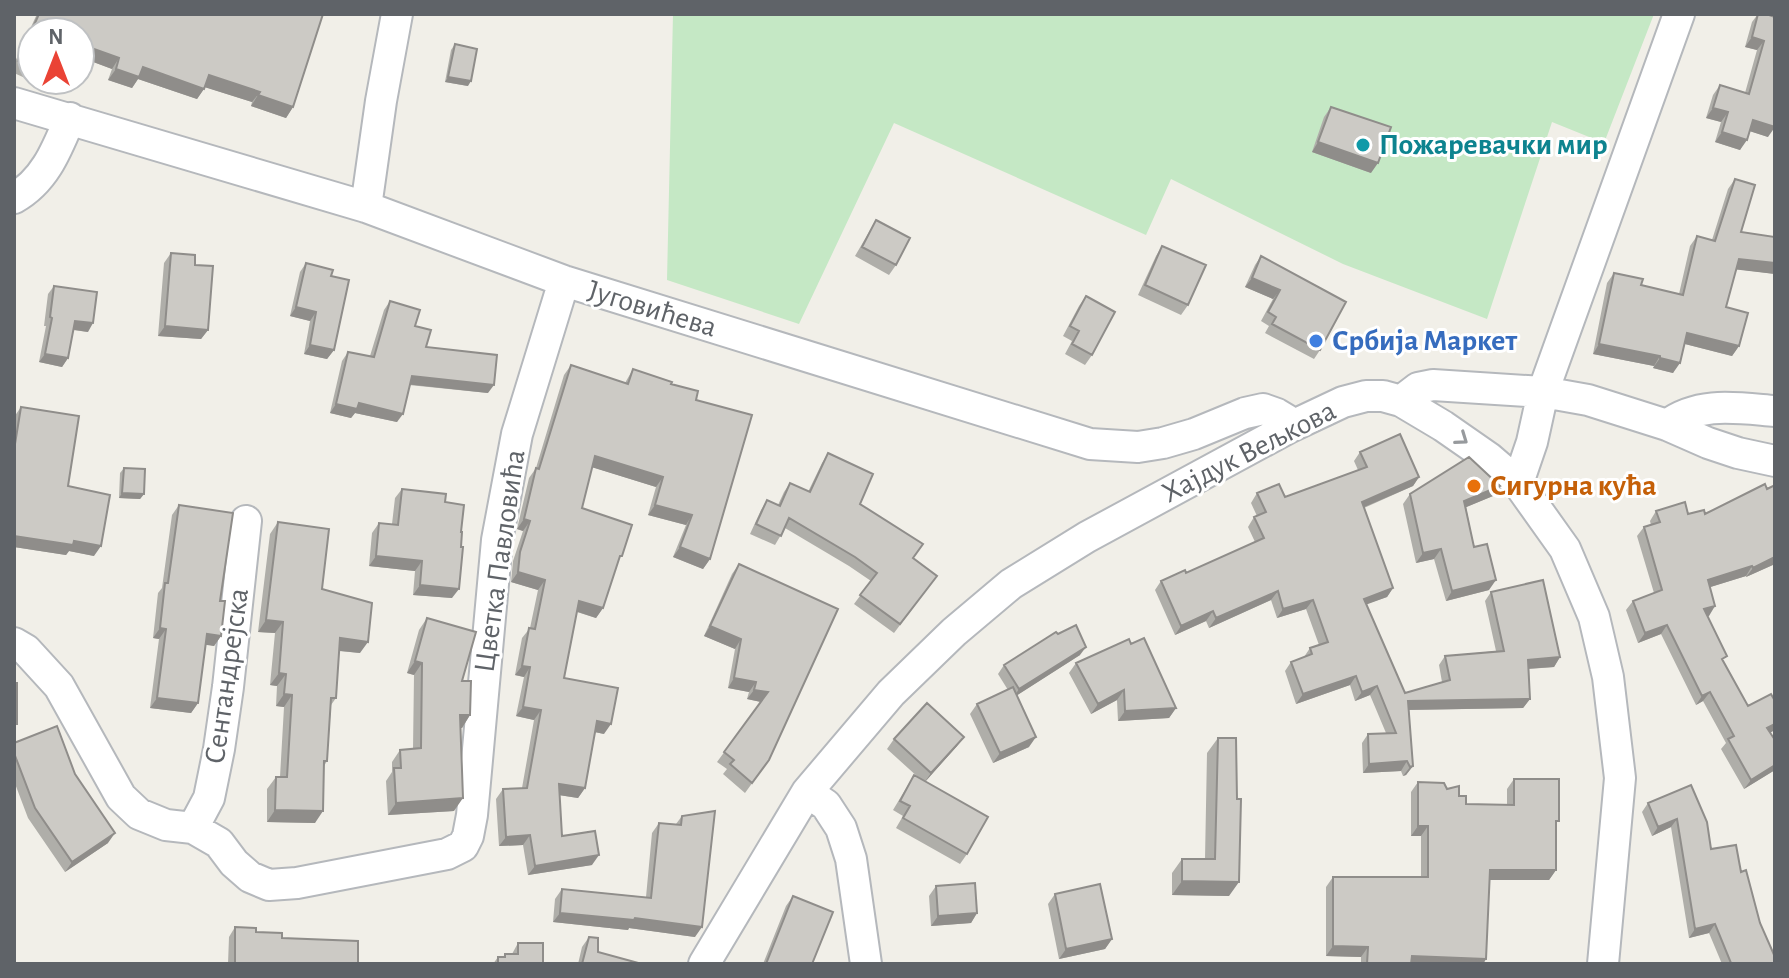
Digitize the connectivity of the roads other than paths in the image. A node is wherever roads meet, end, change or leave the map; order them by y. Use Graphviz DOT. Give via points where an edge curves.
graph roads {
  1 [pos="397,14"];
  2 [pos="1679,14"];
  3 [pos="14,103"];
  4 [pos="70,118"];
  5 [pos="14,198"];
  6 [pos="366,207"];
  7 [pos="564,281"];
  8 [pos="1543,392"];
  9 [pos="1401,401"];
  10 [pos="1775,411"];
  11 [pos="1667,425"];
  12 [pos="1290,427"];
  13 [pos="1775,461"];
  14 [pos="1518,483"];
  15 [pos="246,521"];
  16 [pos="14,643"];
  17 [pos="807,792"];
  18 [pos="193,828"];
  19 [pos="704,964"];
  20 [pos="866,964"];
  21 [pos="1603,964"];
  1 -- 6 [label="street"];
  2 -- 8 [label="street"];
  3 -- 4 [label="street, Југовићева"];
  4 -- 5 [label="street" via="52,160"];
  4 -- 6 [label="street, Југовићева"];
  6 -- 7 [label="street, Југовићева"];
  7 -- 12 [label="street, Југовићева" via="1090,444 1163,443 1263,409 1287,420"];
  7 -- 18 [label="street, Цветка Павловића" via="517,434 497,540 472,815 463,846 447,854 269,885 250,877 219,843"];
  8 -- 9 [label="street" via="1433,385 1418,388"];
  8 -- 11 [label="street"];
  8 -- 14 [label="street"];
  9 -- 12 [label="street, Хајдук Вељкова" via="1366,396"];
  9 -- 14 [label="street, Хајдук Вељкова, one-way"];
  10 -- 11 [label="street" via="1699,409"];
  11 -- 13 [label="street" via="1738,453"];
  12 -- 17 [label="street, Хајдук Вељкова" via="1011,584 891,693"];
  14 -- 21 [label="street, Хајдук Вељкова" via="1565,549 1594,617 1608,677 1620,778"];
  15 -- 18 [label="street, Сентандрејска" via="219,749 209,798"];
  16 -- 18 [label="street" via="59,686 121,797 139,814"];
  17 -- 19 [label="street, Хајдук Вељкова"];
  17 -- 20 [label="street" via="826,805 841,828 851,859"];
}
